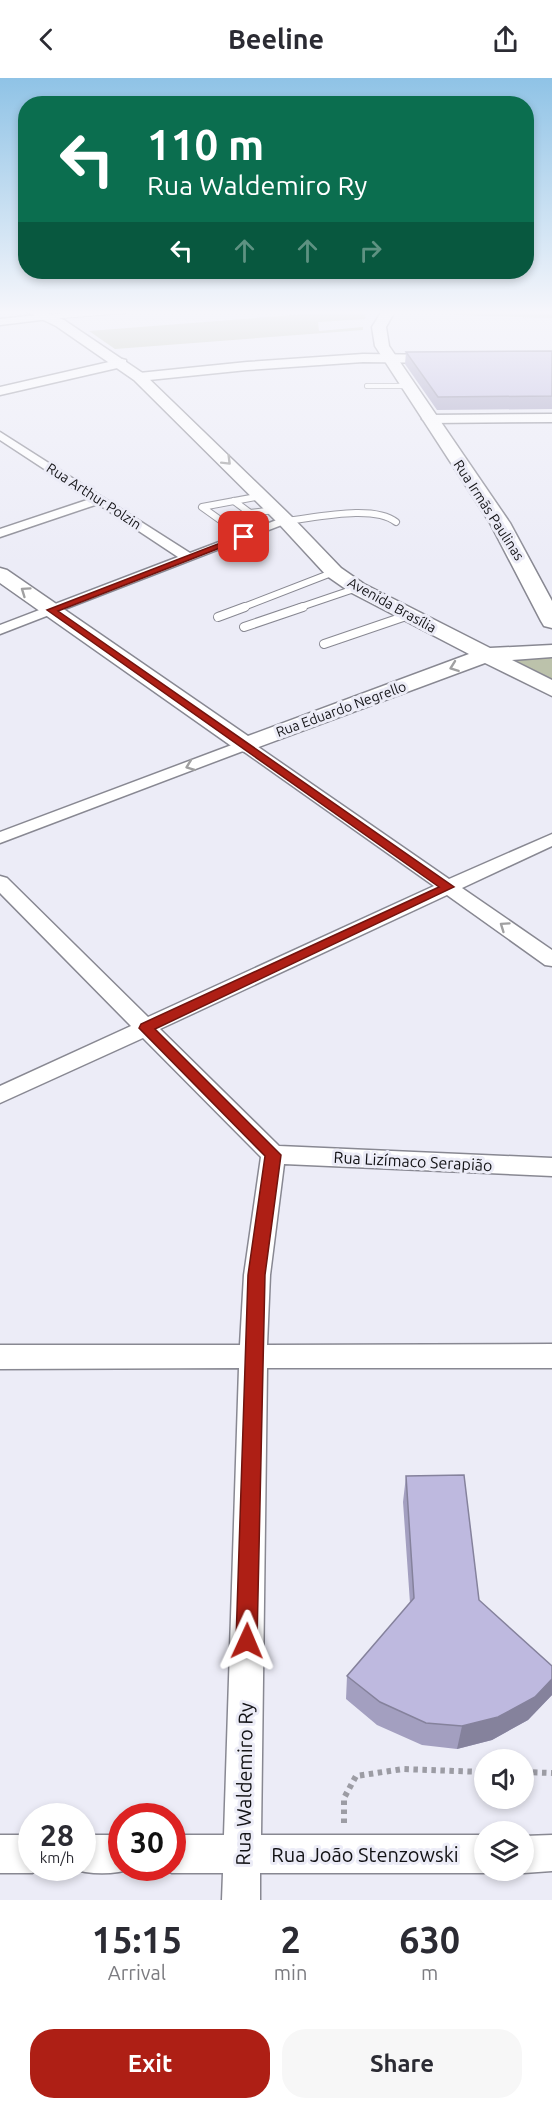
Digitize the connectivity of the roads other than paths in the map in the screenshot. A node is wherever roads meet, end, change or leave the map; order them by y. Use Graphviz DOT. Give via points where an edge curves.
graph roads {
  1 [pos="159,396"];
  2 [pos="414,396"];
  3 [pos="552,418"];
  4 [pos="429,419"];
  5 [pos="0,435"];
  6 [pos="261,496"];
  7 [pos="99,500"];
  8 [pos="234,501"];
  9 [pos="281,515"];
  10 [pos="396,522"];
  11 [pos="0,533"];
  12 [pos="244,537"];
  13 [pos="188,558"];
  14 [pos="334,572"];
  15 [pos="0,574"];
  16 [pos="357,588"];
  17 [pos="51,610"];
  18 [pos="409,615"];
  19 [pos="218,617"];
  20 [pos="552,621"];
  21 [pos="244,627"];
  22 [pos="0,630"];
  23 [pos="324,644"];
  24 [pos="552,651"];
  25 [pos="486,655"];
  26 [pos="552,689"];
  27 [pos="245,745"];
  28 [pos="0,838"];
  29 [pos="552,839"];
  30 [pos="0,882"];
  31 [pos="448,887"];
  32 [pos="552,960"];
  33 [pos="146,1028"];
  34 [pos="0,1095"];
  35 [pos="273,1155"];
  36 [pos="552,1167"];
  37 [pos="253,1356"];
  38 [pos="552,1356"];
  39 [pos="0,1357"];
  40 [pos="552,1853"];
  41 [pos="0,1854"];
  42 [pos="18,1854"];
  43 [pos="186,1854"];
  44 [pos="242,1854"];
  45 [pos="474,1854"];
  46 [pos="534,1854"];
  47 [pos="241,1900"];
  1 -- 6 [label="main road, Avenida Brasília, one-way"];
  2 -- 4 [label="main road, Rua Irmãs Paulinas"];
  3 -- 4 [label="street"];
  4 -- 20 [label="main road, Rua Irmãs Paulinas" via="500,523"];
  5 -- 7 [label="street, Rua Arthur Polzin"];
  6 -- 8 [label="lane"];
  6 -- 9 [label="main road, Avenida Brasília"];
  7 -- 11 [label="street"];
  7 -- 13 [label="street, Rua Arthur Polzin"];
  8 -- 9 [label="lane" via="250,513"];
  8 -- 12 [label="lane" via="202,507"];
  9 -- 10 [label="lane" via="370,513 387,515"];
  9 -- 12 [label="street"];
  9 -- 14 [label="main road, Avenida Brasília"];
  12 -- 13 [label="street"];
  13 -- 17 [label="street"];
  14 -- 16 [label="main road, Avenida Brasília"];
  14 -- 19 [label="lane"];
  17 -- 15 [label="main road, one-way"];
  16 -- 18 [label="main road, Avenida Brasília"];
  16 -- 21 [label="lane"];
  17 -- 22 [label="street"];
  17 -- 27 [label="main road"];
  18 -- 23 [label="lane"];
  18 -- 25 [label="main road, Avenida Brasília"];
  24 -- 25 [label="main road, Rua Eduardo Negrello"];
  25 -- 26 [label="main road, Avenida Brasília"];
  25 -- 27 [label="main road, Rua Eduardo Negrello, one-way"];
  27 -- 28 [label="street, Rua Eduardo Negrello, one-way"];
  27 -- 31 [label="street"];
  29 -- 31 [label="street"];
  30 -- 33 [label="street"];
  32 -- 31 [label="street, one-way"];
  31 -- 33 [label="street"];
  33 -- 34 [label="street"];
  33 -- 35 [label="street"];
  35 -- 36 [label="street, Rua Lizímaco Serapião"];
  35 -- 37 [label="street, Rua Waldemiro Ry" via="257,1275"];
  37 -- 38 [label="street"];
  37 -- 39 [label="street"];
  37 -- 44 [label="street, Rua Waldemiro Ry"];
  40 -- 46 [label="street"];
  41 -- 42 [label="street"];
  43 -- 44 [label="street, Rua João Stenzowski"];
  44 -- 45 [label="street, Rua João Stenzowski"];
  44 -- 47 [label="street, Rua Waldemiro Ry"];
}
